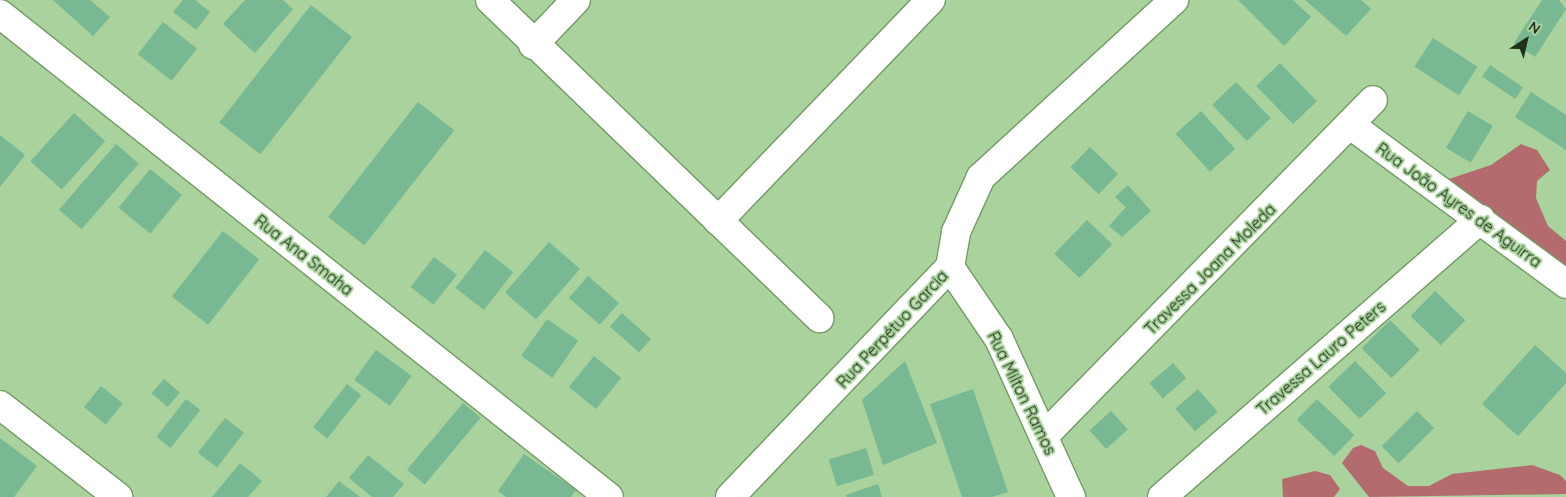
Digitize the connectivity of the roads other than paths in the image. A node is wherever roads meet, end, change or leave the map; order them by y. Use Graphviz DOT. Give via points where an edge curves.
graph roads {
  1 [pos="490,0"];
  2 [pos="576,0"];
  3 [pos="931,0"];
  4 [pos="1174,0"];
  5 [pos="0,14"];
  6 [pos="533,45"];
  7 [pos="1373,100"];
  8 [pos="1352,126"];
  9 [pos="1481,219"];
  10 [pos="718,221"];
  11 [pos="950,267"];
  12 [pos="1566,284"];
  13 [pos="819,318"];
  14 [pos="0,405"];
  15 [pos="1044,436"];
  16 [pos="118,497"];
  17 [pos="609,497"];
  18 [pos="730,497"];
  19 [pos="1071,497"];
  20 [pos="1162,497"];
  1 -- 6 [label="street"];
  2 -- 6 [label="street"];
  3 -- 10 [label="street"];
  4 -- 11 [label="street, Rua Perpétuo Garcia" via="981,177 956,232"];
  5 -- 17 [label="street, Rua Ana Smaha"];
  6 -- 10 [label="street"];
  7 -- 8 [label="street, Travessa Joana Moleda"];
  8 -- 9 [label="street, Rua João Ayres de Aguirra"];
  8 -- 15 [label="street, Travessa Joana Moleda"];
  9 -- 12 [label="street, Rua João Ayres de Aguirra"];
  9 -- 20 [label="street, Travessa Lauro Peters"];
  10 -- 13 [label="street"];
  11 -- 15 [label="street, Rua Milton Ramos" via="999,339"];
  11 -- 18 [label="street, Rua Perpétuo Garcia"];
  14 -- 16 [label="street"];
  15 -- 19 [label="street, Rua Milton Ramos"];
}
